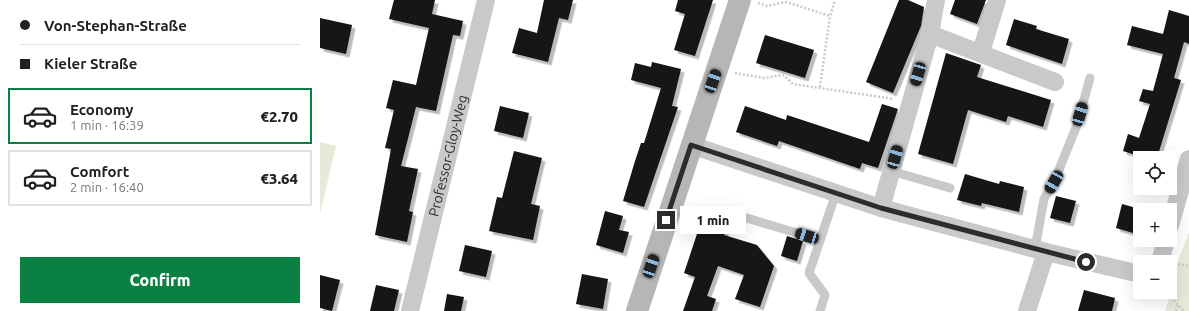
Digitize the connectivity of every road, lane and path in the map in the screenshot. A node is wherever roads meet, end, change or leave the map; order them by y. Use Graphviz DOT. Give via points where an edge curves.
graph roads {
  1 [pos="486,0"];
  2 [pos="835,0"];
  3 [pos="936,0"];
  4 [pos="996,0"];
  5 [pos="747,1"];
  6 [pos="830,16"];
  7 [pos="930,34"];
  8 [pos="981,52"];
  9 [pos="717,68"];
  10 [pos="1090,78"];
  11 [pos="1054,82"];
  12 [pos="820,87"];
  13 [pos="911,101"];
  14 [pos="691,145"];
  15 [pos="1189,159"];
  16 [pos="891,171"];
  17 [pos="950,188"];
  18 [pos="836,193"];
  19 [pos="1177,203"];
  20 [pos="881,208"];
  21 [pos="740,216"];
  22 [pos="820,240"];
  23 [pos="1040,251"];
  24 [pos="1177,264"];
  25 [pos="1189,266"];
  26 [pos="1133,272"];
  27 [pos="1172,299"];
  28 [pos="1178,306"];
  29 [pos="410,311"];
  30 [pos="636,311"];
  31 [pos="820,311"];
  32 [pos="1026,311"];
  33 [pos="1176,311"];
  34 [pos="1184,311"];
  1 -- 29 [label="street, Professor-Gloy-Weg"];
  2 -- 6 [label="path"];
  3 -- 7 [label="street"];
  4 -- 8 [label="street"];
  5 -- 6 [label="path" via="767,6 786,2"];
  5 -- 9 [label="main road"];
  6 -- 12 [label="path"];
  7 -- 8 [label="street"];
  7 -- 13 [label="street"];
  8 -- 11 [label="street"];
  9 -- 12 [label="path" via="764,78 783,75 793,84"];
  9 -- 14 [label="main road"];
  10 -- 23 [label="lane" via="1077,125 1054,182 1044,199"];
  12 -- 13 [label="path"];
  13 -- 16 [label="street"];
  14 -- 18 [label="street"];
  14 -- 30 [label="main road"];
  15 -- 19 [label="street"];
  16 -- 17 [label="lane"];
  16 -- 20 [label="street"];
  18 -- 20 [label="street"];
  18 -- 22 [label="lane"];
  20 -- 23 [label="street"];
  21 -- 22 [label="lane"];
  22 -- 31 [label="lane" via="809,273 825,295"];
  23 -- 26 [label="street"];
  23 -- 32 [label="street"];
  24 -- 25 [label="path"];
  27 -- 28 [label="path"];
  28 -- 33 [label="path"];
  28 -- 34 [label="path"];
}
